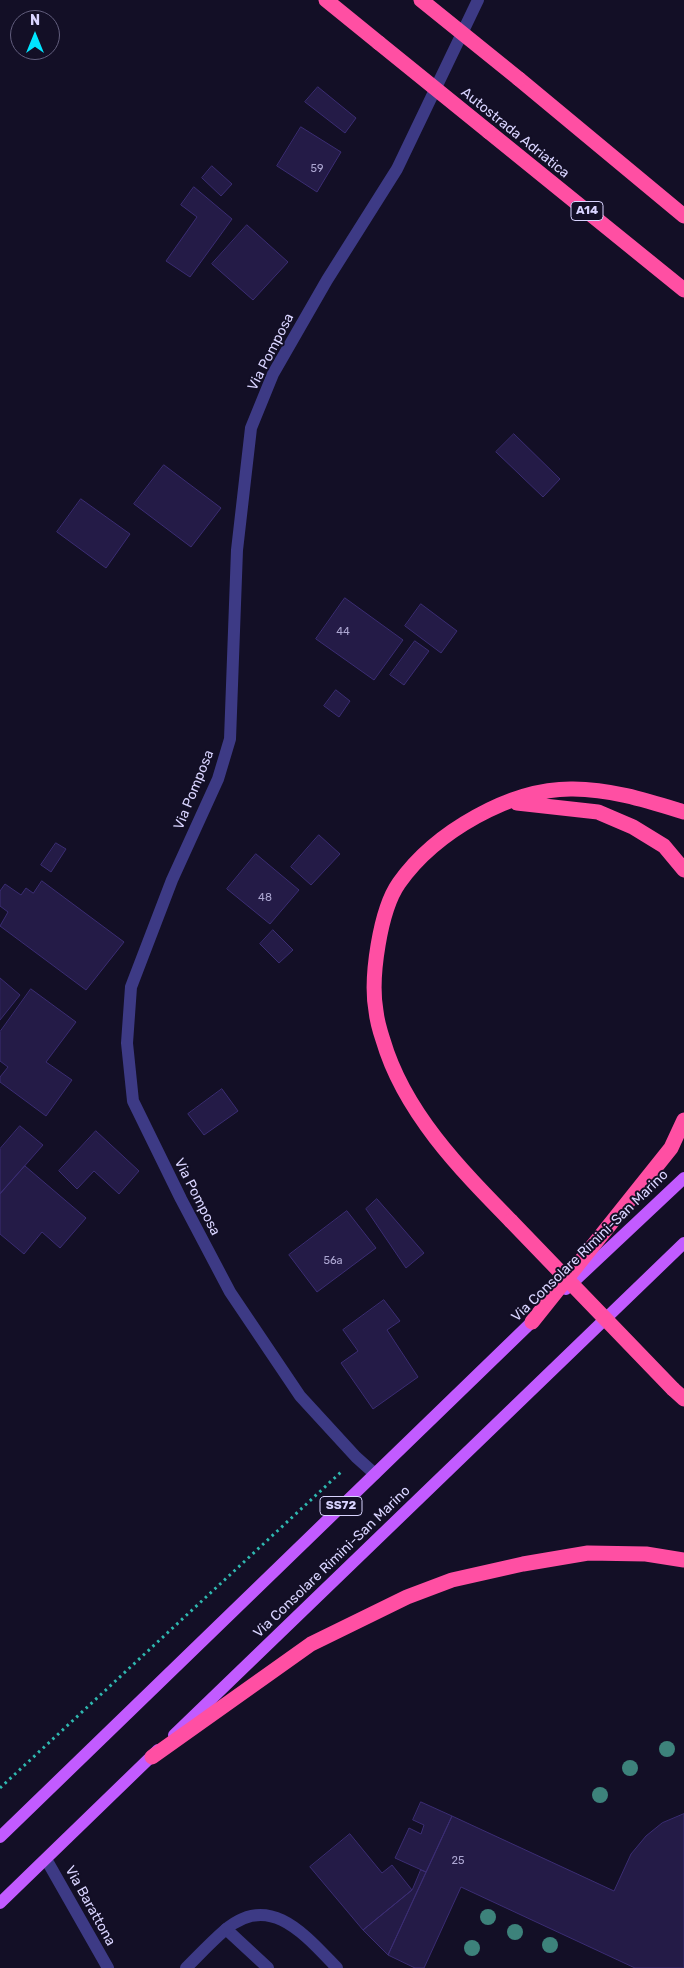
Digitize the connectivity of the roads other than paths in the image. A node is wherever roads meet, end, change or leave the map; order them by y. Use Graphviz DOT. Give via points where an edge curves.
graph roads {
  1 [pos="326,0"];
  2 [pos="421,0"];
  3 [pos="478,0"];
  4 [pos="684,216"];
  5 [pos="684,290"];
  6 [pos="508,802"];
  7 [pos="684,812"];
  8 [pos="684,870"];
  9 [pos="684,1120"];
  10 [pos="684,1178"];
  11 [pos="684,1243"];
  12 [pos="532,1322"];
  13 [pos="678,1394"];
  14 [pos="375,1474"];
  15 [pos="684,1560"];
  16 [pos="152,1757"];
  17 [pos="0,1837"];
  18 [pos="46,1859"];
  19 [pos="0,1903"];
  20 [pos="226,1929"];
  21 [pos="108,1968"];
  22 [pos="186,1968"];
  23 [pos="268,1968"];
  24 [pos="337,1968"];
  1 -- 5 [label="highway, Autostrada Adriatica / A14, bridge"];
  2 -- 4 [label="highway, bridge"];
  3 -- 14 [label="street, Via Pomposa" via="397,168 273,374 252,428 237,550 230,739 218,779 172,880 131,987 126,1043 133,1101 230,1292 300,1396"];
  6 -- 7 [label="highway" via="572,789 612,792"];
  6 -- 8 [label="highway" via="598,812 633,826 664,846"];
  6 -- 13 [label="highway, bridge" via="472,818 444,837 399,883 386,910 377,947 375,1010 383,1042 397,1077 418,1113 463,1172"];
  9 -- 12 [label="highway" via="671,1148"];
  10 -- 12 [label="main road, Via Consolare Rimini-San Marino / SS72"];
  11 -- 16 [label="main road, Via Consolare Rimini-San Marino"];
  12 -- 14 [label="main road, Via Consolare Rimini-San Marino / SS72"];
  14 -- 17 [label="main road, Via Consolare Rimini-San Marino / SS72"];
  15 -- 16 [label="highway" via="646,1554 588,1552 452,1580 407,1597 311,1644"];
  16 -- 18 [label="main road, Via Consolare Rimini-San Marino"];
  18 -- 19 [label="main road, Via Consolare Rimini-San Marino"];
  18 -- 21 [label="street, Via Barattona"];
  20 -- 22 [label="street"];
  20 -- 23 [label="street"];
  20 -- 24 [label="street" via="246,1917 268,1914 304,1934"];
}
